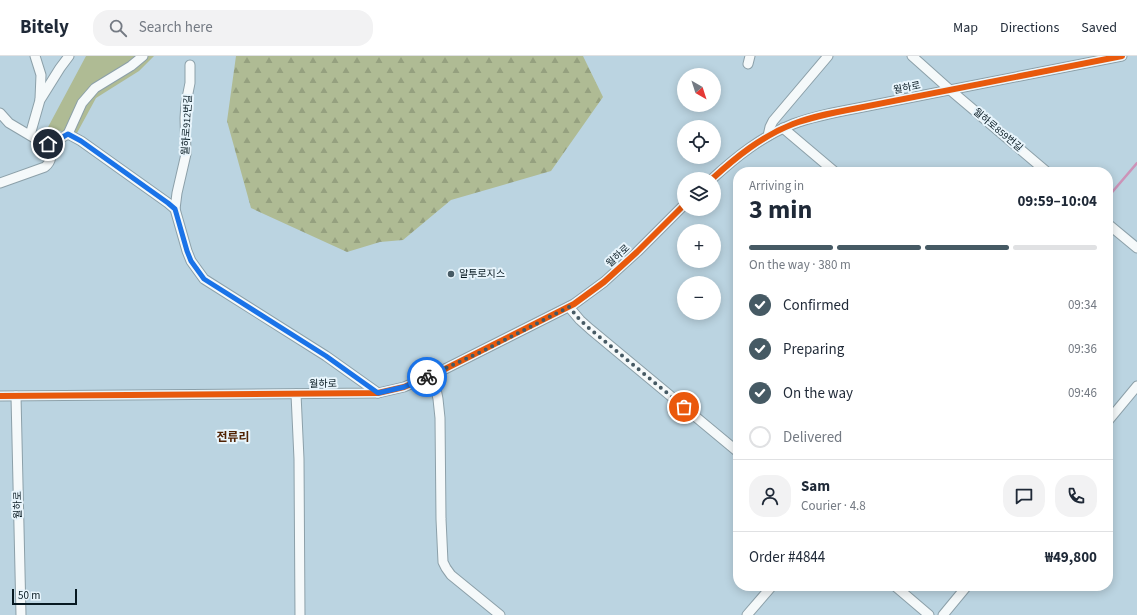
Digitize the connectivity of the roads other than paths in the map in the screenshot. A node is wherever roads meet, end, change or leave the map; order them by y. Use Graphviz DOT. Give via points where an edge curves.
graph roads {
  1 [pos="34,56"];
  2 [pos="69,56"];
  3 [pos="143,56"];
  4 [pos="828,56"];
  5 [pos="912,56"];
  6 [pos="1122,56"];
  7 [pos="190,65"];
  8 [pos="949,89"];
  9 [pos="40,100"];
  10 [pos="0,113"];
  11 [pos="783,128"];
  12 [pos="68,134"];
  13 [pos="30,135"];
  14 [pos="768,136"];
  15 [pos="48,144"];
  16 [pos="829,167"];
  17 [pos="1041,167"];
  18 [pos="720,172"];
  19 [pos="0,183"];
  20 [pos="175,209"];
  21 [pos="677,213"];
  22 [pos="1113,228"];
  23 [pos="1137,248"];
  24 [pos="569,307"];
  25 [pos="433,374"];
  26 [pos="1137,386"];
  27 [pos="378,393"];
  28 [pos="296,394"];
  29 [pos="0,396"];
  30 [pos="16,396"];
  31 [pos="1113,415"];
  32 [pos="733,448"];
  33 [pos="768,591"];
  34 [pos="901,591"];
  35 [pos="963,591"];
  36 [pos="21,615"];
  37 [pos="300,615"];
  38 [pos="500,615"];
  39 [pos="747,615"];
  40 [pos="929,615"];
  41 [pos="943,615"];
  1 -- 9 [label="street" via="41,75"];
  2 -- 9 [label="street"];
  3 -- 12 [label="street" via="94,88 82,103"];
  4 -- 14 [label="street" via="778,114 770,126"];
  5 -- 8 [label="street, 월하로859번길"];
  6 -- 8 [label="street, 월하로"];
  7 -- 20 [label="street, 월하로912번길" via="185,118 186,154"];
  8 -- 11 [label="street, 월하로" via="825,115"];
  8 -- 17 [label="street, 월하로859번길"];
  9 -- 13 [label="street"];
  10 -- 13 [label="street"];
  11 -- 14 [label="street, 월하로"];
  11 -- 16 [label="street"];
  12 -- 15 [label="street"];
  12 -- 20 [label="street"];
  13 -- 15 [label="street"];
  14 -- 18 [label="street, 월하로" via="746,150"];
  15 -- 19 [label="street" via="50,163 40,170"];
  20 -- 27 [label="street, 월하로912번길" via="191,261 204,279 326,356"];
  21 -- 24 [label="street, 월하로" via="604,282"];
  22 -- 23 [label="street"];
  24 -- 25 [label="street, 월하로"];
  24 -- 32 [label="street" via="590,329"];
  25 -- 27 [label="street, 월하로" via="404,387"];
  25 -- 38 [label="street" via="440,418 443,562 452,574"];
  26 -- 31 [label="street"];
  27 -- 28 [label="street, 월하로"];
  28 -- 30 [label="street, 월하로"];
  28 -- 37 [label="street, 월하로"];
  29 -- 30 [label="street, 월하로"];
  30 -- 36 [label="street, 월하로"];
  33 -- 39 [label="street"];
  34 -- 40 [label="street"];
  35 -- 41 [label="street"];
}
